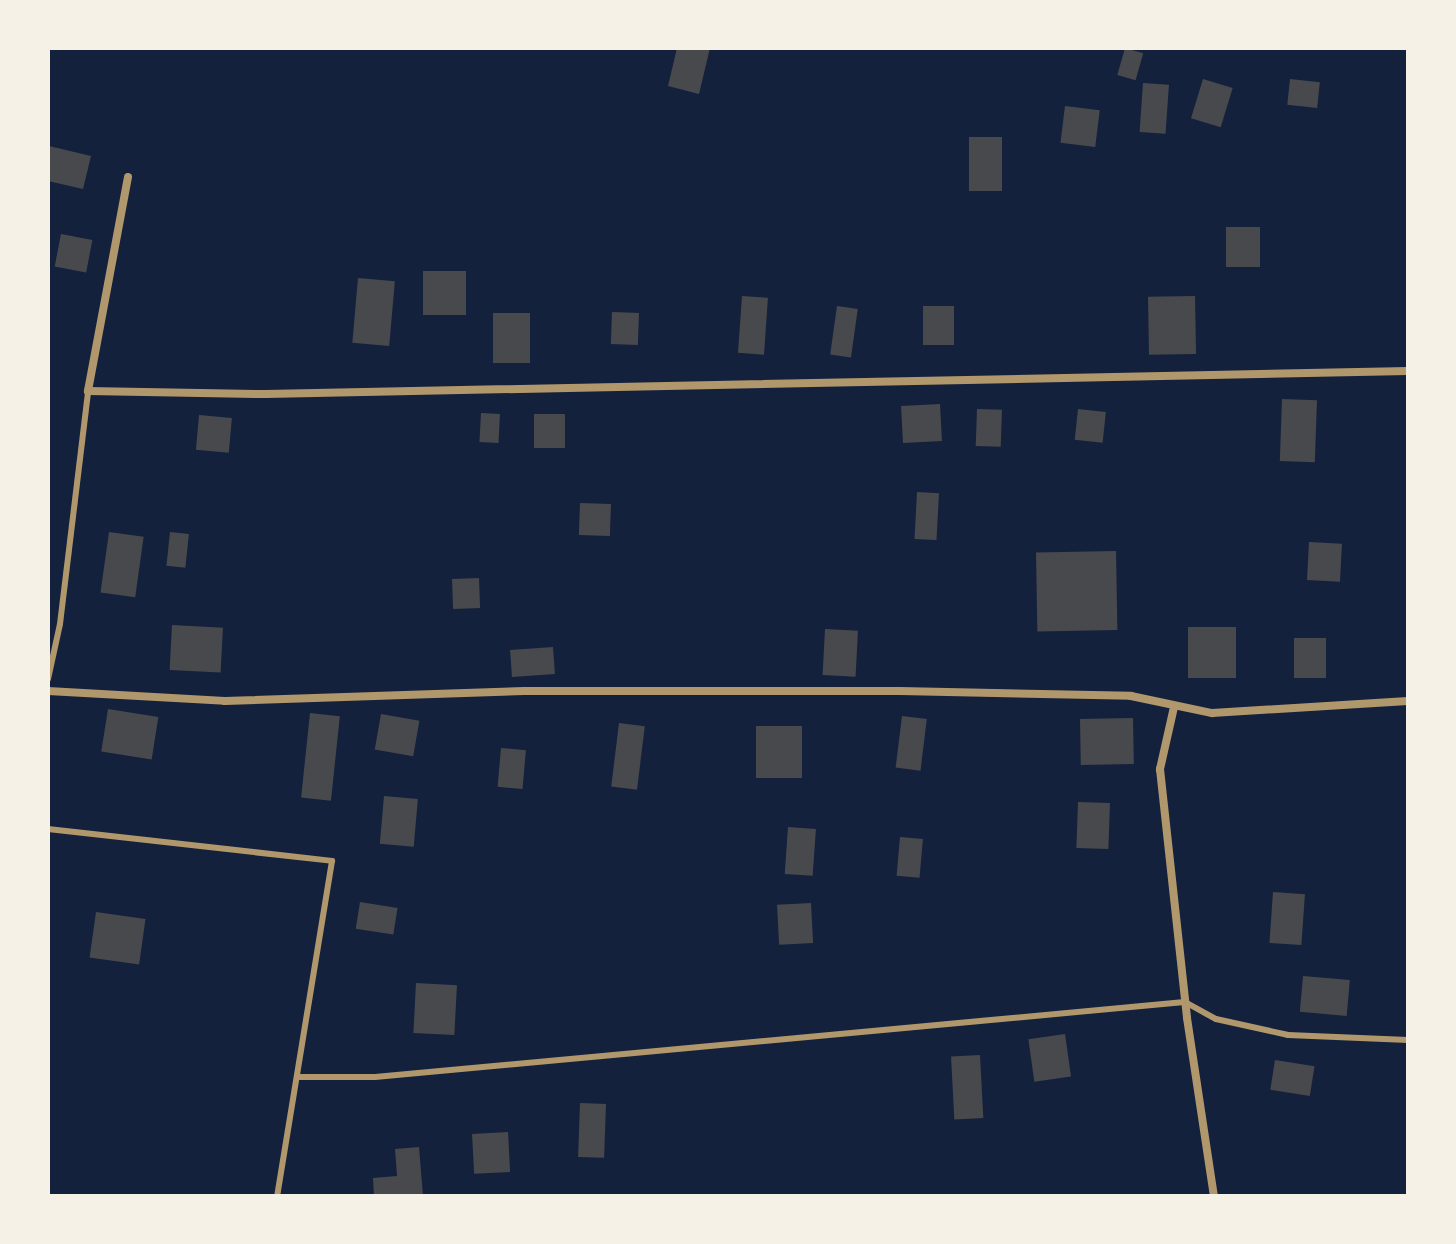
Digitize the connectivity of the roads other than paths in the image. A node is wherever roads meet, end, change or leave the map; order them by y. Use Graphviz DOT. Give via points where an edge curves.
graph roads {
  1 [pos="128,177"];
  2 [pos="1408,371"];
  3 [pos="88,391"];
  4 [pos="48,679"];
  5 [pos="48,691"];
  6 [pos="1408,701"];
  7 [pos="1174,707"];
  8 [pos="48,829"];
  9 [pos="1185,1002"];
  10 [pos="1408,1040"];
  11 [pos="300,1077"];
  12 [pos="277,1196"];
  13 [pos="1214,1196"];
  1 -- 3 [label="street"];
  2 -- 3 [label="street" via="266,394"];
  3 -- 4 [label="lane" via="60,624"];
  5 -- 7 [label="street" via="225,701 524,691 916,691 1131,696"];
  6 -- 7 [label="street" via="1212,713"];
  7 -- 9 [label="street" via="1160,769"];
  8 -- 11 [label="lane" via="332,861"];
  9 -- 10 [label="lane" via="1216,1019 1288,1035"];
  9 -- 11 [label="lane" via="375,1077"];
  9 -- 13 [label="street"];
  11 -- 12 [label="lane"];
}
